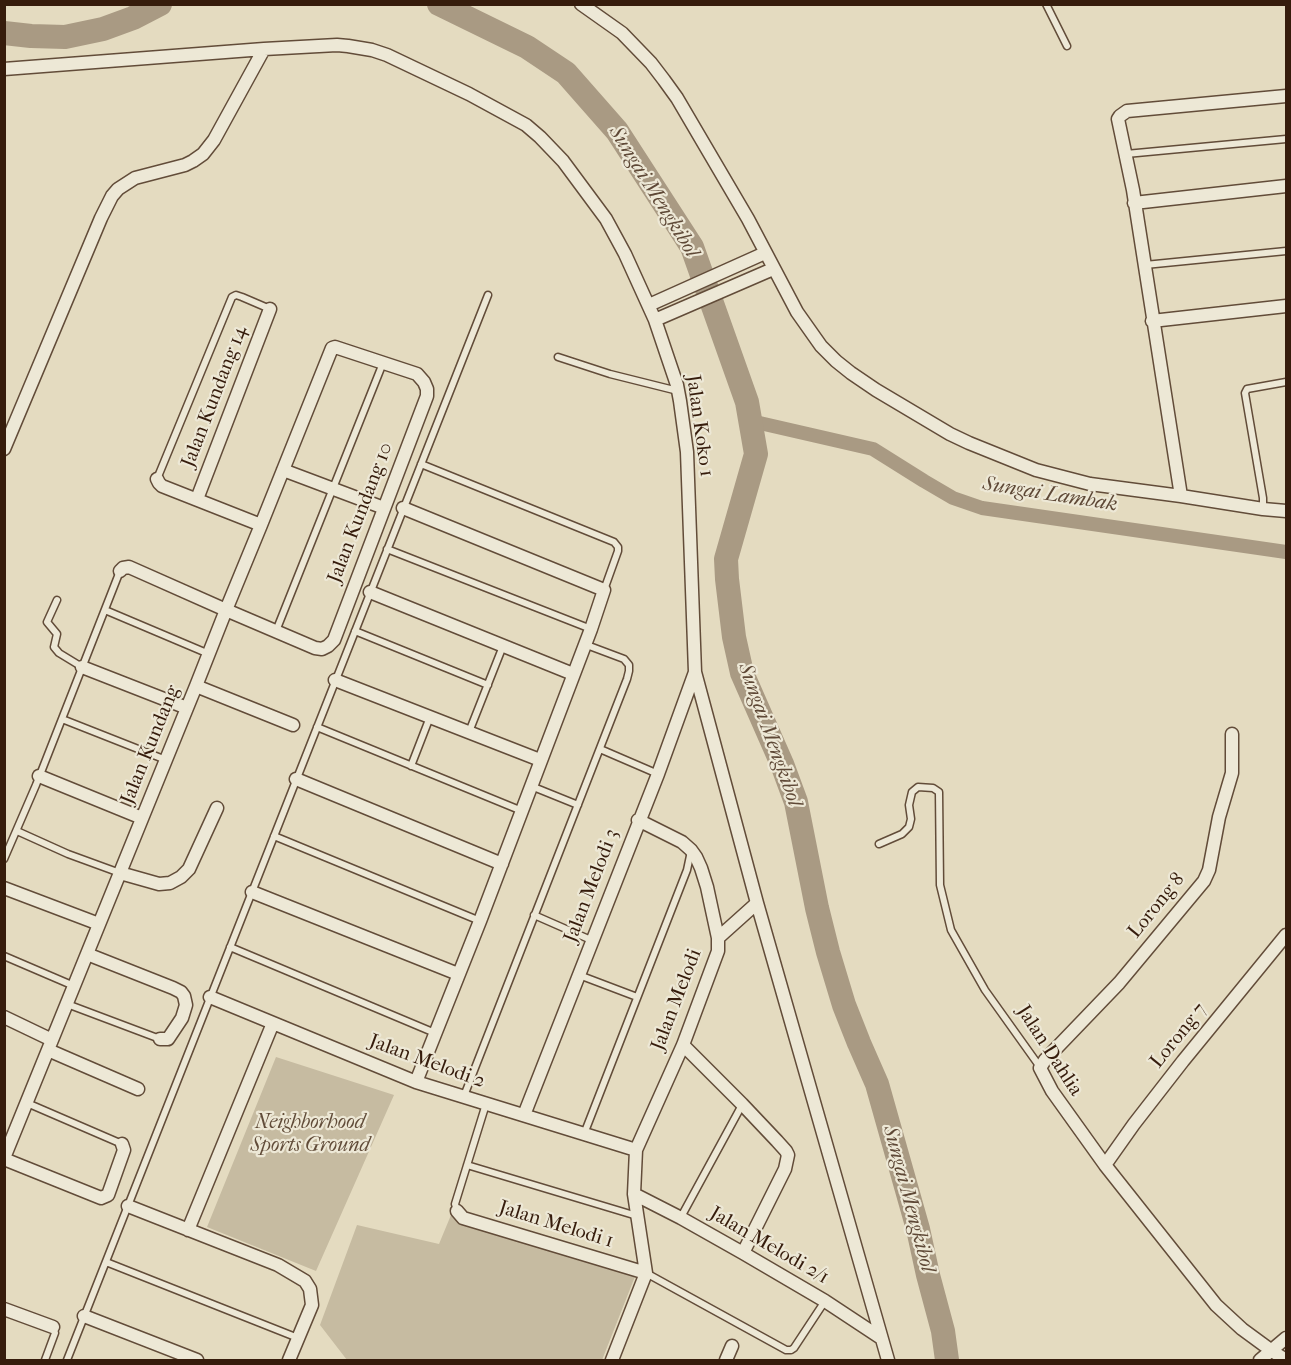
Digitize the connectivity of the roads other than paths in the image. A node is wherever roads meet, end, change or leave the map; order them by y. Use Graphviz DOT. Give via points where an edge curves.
graph roads {
  1 [pos="581,4"];
  2 [pos="1046,4"];
  3 [pos="1067,46"];
  4 [pos="264,49"];
  5 [pos="4,69"];
  6 [pos="1287,96"];
  7 [pos="1287,139"];
  8 [pos="1126,154"];
  9 [pos="1287,186"];
  10 [pos="1134,202"];
  11 [pos="1287,251"];
  12 [pos="765,253"];
  13 [pos="1145,265"];
  14 [pos="773,269"];
  15 [pos="488,295"];
  16 [pos="649,305"];
  17 [pos="1287,306"];
  18 [pos="270,309"];
  19 [pos="655,320"];
  20 [pos="1152,321"];
  21 [pos="333,347"];
  22 [pos="558,357"];
  23 [pos="383,363"];
  24 [pos="1287,382"];
  25 [pos="678,392"];
  26 [pos="4,449"];
  27 [pos="421,464"];
  28 [pos="283,470"];
  29 [pos="157,479"];
  30 [pos="333,489"];
  31 [pos="1181,496"];
  32 [pos="197,499"];
  33 [pos="384,508"];
  34 [pos="403,508"];
  35 [pos="1263,509"];
  36 [pos="1287,511"];
  37 [pos="261,525"];
  38 [pos="387,549"];
  39 [pos="120,571"];
  40 [pos="604,590"];
  41 [pos="370,592"];
  42 [pos="57,600"];
  43 [pos="105,610"];
  44 [pos="226,610"];
  45 [pos="591,629"];
  46 [pos="355,631"];
  47 [pos="276,632"];
  48 [pos="585,644"];
  49 [pos="504,645"];
  50 [pos="209,654"];
  51 [pos="82,667"];
  52 [pos="695,672"];
  53 [pos="573,674"];
  54 [pos="335,681"];
  55 [pos="488,685"];
  56 [pos="196,686"];
  57 [pos="187,708"];
  58 [pos="430,717"];
  59 [pos="62,719"];
  60 [pos="294,725"];
  61 [pos="317,727"];
  62 [pos="469,732"];
  63 [pos="1232,734"];
  64 [pos="600,749"];
  65 [pos="166,760"];
  66 [pos="540,760"];
  67 [pos="411,766"];
  68 [pos="658,774"];
  69 [pos="39,776"];
  70 [pos="296,779"];
  71 [pos="531,786"];
  72 [pos="578,804"];
  73 [pos="216,808"];
  74 [pos="522,811"];
  75 [pos="142,818"];
  76 [pos="639,820"];
  77 [pos="17,831"];
  78 [pos="274,836"];
  79 [pos="879,844"];
  80 [pos="691,849"];
  81 [pos="4,859"];
  82 [pos="502,864"];
  83 [pos="120,873"];
  84 [pos="4,888"];
  85 [pos="252,892"];
  86 [pos="757,903"];
  87 [pos="534,915"];
  88 [pos="480,921"];
  89 [pos="99,924"];
  90 [pos="1287,935"];
  91 [pos="718,938"];
  92 [pos="591,940"];
  93 [pos="230,946"];
  94 [pos="87,954"];
  95 [pos="4,956"];
  96 [pos="458,974"];
  97 [pos="578,975"];
  98 [pos="74,986"];
  99 [pos="210,997"];
  100 [pos="637,997"];
  101 [pos="67,1004"];
  102 [pos="4,1017"];
  103 [pos="273,1023"];
  104 [pos="435,1033"];
  105 [pos="160,1039"];
  106 [pos="50,1045"];
  107 [pos="682,1045"];
  108 [pos="1040,1068"];
  109 [pos="416,1082"];
  110 [pos="138,1089"];
  111 [pos="464,1096"];
  112 [pos="27,1103"];
  113 [pos="486,1103"];
  114 [pos="742,1104"];
  115 [pos="524,1115"];
  116 [pos="584,1134"];
  117 [pos="122,1144"];
  118 [pos="636,1150"];
  119 [pos="4,1158"];
  120 [pos="467,1165"];
  121 [pos="1105,1165"];
  122 [pos="634,1194"];
  123 [pos="128,1206"];
  124 [pos="457,1211"];
  125 [pos="637,1216"];
  126 [pos="681,1218"];
  127 [pos="188,1230"];
  128 [pos="742,1253"];
  129 [pos="106,1262"];
  130 [pos="646,1273"];
  131 [pos="825,1301"];
  132 [pos="4,1309"];
  133 [pos="84,1316"];
  134 [pos="53,1327"];
  135 [pos="881,1338"];
  136 [pos="1287,1338"];
  137 [pos="299,1339"];
  138 [pos="732,1346"];
  139 [pos="1272,1352"];
  140 [pos="45,1360"];
  141 [pos="67,1360"];
  142 [pos="197,1360"];
  143 [pos="289,1360"];
  144 [pos="612,1360"];
  145 [pos="726,1360"];
  146 [pos="888,1360"];
  147 [pos="1260,1360"];
  148 [pos="1287,1360"];
  1 -- 12 [label="street" via="622,33 664,80"];
  2 -- 3 [label="lane"];
  4 -- 5 [label="street, Jalan Koko 1"];
  4 -- 16 [label="street, Jalan Koko 1" via="348,46 372,50 526,125 563,161 606,219"];
  4 -- 26 [label="street" via="214,140 202,154 185,165 135,178 112,196"];
  6 -- 8 [label="street" via="1127,111 1118,119"];
  7 -- 8 [label="lane"];
  8 -- 10 [label="street"];
  9 -- 10 [label="street"];
  10 -- 13 [label="street"];
  11 -- 13 [label="lane"];
  12 -- 14 [label="street"];
  12 -- 16 [label="street"];
  13 -- 20 [label="street"];
  14 -- 19 [label="street"];
  14 -- 31 [label="street" via="797,312 836,362 950,434 1053,475"];
  15 -- 27 [label="lane"];
  16 -- 19 [label="street, Jalan Koko 1"];
  17 -- 20 [label="street"];
  18 -- 29 [label="lane" via="242,297 232,297"];
  18 -- 32 [label="street, Jalan Kundang 14"];
  19 -- 25 [label="street, Jalan Koko 1"];
  20 -- 31 [label="street"];
  21 -- 23 [label="street, Jalan Kundang 10"];
  21 -- 28 [label="street, Jalan Kundang"];
  22 -- 25 [label="lane"];
  23 -- 30 [label="lane"];
  23 -- 33 [label="street, Jalan Kundang 10" via="417,374 428,389"];
  24 -- 35 [label="lane" via="1247,389 1245,393"];
  25 -- 52 [label="street, Jalan Koko 1" via="687,452"];
  27 -- 34 [label="lane"];
  27 -- 40 [label="lane" via="614,542 618,551"];
  28 -- 30 [label="street"];
  28 -- 37 [label="street, Jalan Kundang"];
  29 -- 32 [label="street" via="162,486"];
  30 -- 33 [label="street"];
  30 -- 47 [label="lane"];
  31 -- 35 [label="street"];
  32 -- 37 [label="street"];
  33 -- 47 [label="street, Jalan Kundang 10" via="334,640 322,649"];
  34 -- 38 [label="lane"];
  34 -- 40 [label="street"];
  35 -- 36 [label="street"];
  37 -- 44 [label="street, Jalan Kundang"];
  38 -- 41 [label="lane"];
  38 -- 45 [label="lane"];
  39 -- 43 [label="lane"];
  39 -- 44 [label="street, Jalan Kundang 10" via="129,567"];
  40 -- 45 [label="street"];
  41 -- 46 [label="lane"];
  41 -- 49 [label="street"];
  42 -- 51 [label="lane" via="47,622 57,634 54,647"];
  43 -- 50 [label="lane"];
  43 -- 51 [label="lane"];
  44 -- 47 [label="street, Jalan Kundang 10"];
  44 -- 50 [label="street, Jalan Kundang"];
  45 -- 48 [label="street"];
  46 -- 54 [label="lane"];
  46 -- 55 [label="lane"];
  48 -- 53 [label="street"];
  48 -- 64 [label="lane" via="624,659 629,665"];
  49 -- 53 [label="street"];
  49 -- 55 [label="lane"];
  50 -- 56 [label="street, Jalan Kundang"];
  51 -- 57 [label="street"];
  51 -- 59 [label="lane"];
  52 -- 68 [label="street, Jalan Melodi 3"];
  52 -- 86 [label="street"];
  53 -- 66 [label="street"];
  54 -- 58 [label="street"];
  54 -- 61 [label="lane"];
  55 -- 62 [label="lane"];
  56 -- 57 [label="street, Jalan Kundang"];
  56 -- 60 [label="street"];
  57 -- 65 [label="street, Jalan Kundang"];
  58 -- 62 [label="street"];
  58 -- 67 [label="lane"];
  59 -- 65 [label="lane"];
  59 -- 69 [label="lane"];
  61 -- 67 [label="lane"];
  61 -- 70 [label="lane"];
  62 -- 66 [label="street"];
  63 -- 108 [label="street, Lorong 8" via="1232,773 1204,881 1119,983"];
  64 -- 68 [label="lane"];
  64 -- 72 [label="lane"];
  65 -- 75 [label="street, Jalan Kundang"];
  66 -- 71 [label="street"];
  67 -- 74 [label="lane"];
  68 -- 76 [label="street, Jalan Melodi 3"];
  69 -- 75 [label="street"];
  69 -- 77 [label="lane"];
  70 -- 78 [label="lane"];
  70 -- 82 [label="street"];
  71 -- 72 [label="lane"];
  71 -- 74 [label="street"];
  72 -- 87 [label="lane"];
  73 -- 83 [label="street" via="189,868 181,877 159,884"];
  74 -- 82 [label="street"];
  75 -- 83 [label="street, Jalan Kundang"];
  76 -- 80 [label="street"];
  76 -- 92 [label="street, Jalan Melodi 3"];
  77 -- 81 [label="lane"];
  77 -- 83 [label="lane"];
  78 -- 85 [label="lane"];
  78 -- 88 [label="lane"];
  79 -- 108 [label="lane, Jalan Dahlia" via="909,827 912,792 918,787 939,792 940,885 951,930 985,990"];
  80 -- 91 [label="street, Jalan Melodi" via="701,868"];
  80 -- 100 [label="lane" via="687,870"];
  82 -- 88 [label="street"];
  83 -- 89 [label="street, Jalan Kundang"];
  84 -- 89 [label="street"];
  85 -- 93 [label="lane"];
  85 -- 96 [label="street"];
  86 -- 91 [label="street"];
  86 -- 135 [label="street"];
  87 -- 92 [label="lane"];
  87 -- 111 [label="lane"];
  88 -- 96 [label="street"];
  89 -- 94 [label="street, Jalan Kundang"];
  90 -- 121 [label="street, Lorong 7" via="1183,1061"];
  91 -- 107 [label="street, Jalan Melodi" via="718,951"];
  92 -- 97 [label="street, Jalan Melodi 3"];
  93 -- 99 [label="lane"];
  93 -- 104 [label="lane"];
  94 -- 98 [label="street, Jalan Kundang"];
  94 -- 105 [label="street" via="184,996 182,1018 168,1039"];
  95 -- 98 [label="lane"];
  96 -- 104 [label="street"];
  97 -- 100 [label="lane"];
  97 -- 115 [label="street, Jalan Melodi 3"];
  98 -- 101 [label="street, Jalan Kundang"];
  99 -- 103 [label="street, Jalan Melodi 2"];
  99 -- 123 [label="lane"];
  100 -- 116 [label="lane"];
  101 -- 105 [label="lane"];
  101 -- 106 [label="street, Jalan Kundang"];
  102 -- 106 [label="street"];
  103 -- 109 [label="street, Jalan Melodi 2"];
  103 -- 127 [label="street"];
  104 -- 109 [label="street"];
  106 -- 110 [label="street"];
  106 -- 112 [label="street, Jalan Kundang"];
  107 -- 114 [label="street"];
  107 -- 118 [label="street, Jalan Melodi"];
  108 -- 121 [label="street, Jalan Dahlia"];
  109 -- 111 [label="street, Jalan Melodi 2"];
  111 -- 113 [label="street, Jalan Melodi 2"];
  112 -- 117 [label="lane"];
  112 -- 119 [label="street, Jalan Kundang"];
  113 -- 115 [label="street, Jalan Melodi 2"];
  113 -- 120 [label="lane"];
  114 -- 126 [label="lane"];
  114 -- 128 [label="street" via="788,1155 785,1169"];
  115 -- 116 [label="street, Jalan Melodi 2"];
  116 -- 118 [label="street, Jalan Melodi 2"];
  117 -- 119 [label="street" via="124,1150 108,1195 101,1198"];
  118 -- 122 [label="street"];
  120 -- 124 [label="lane" via="455,1204"];
  120 -- 125 [label="lane"];
  121 -- 139 [label="street, Jalan Dahlia" via="1216,1305"];
  122 -- 125 [label="street"];
  122 -- 126 [label="street, Jalan Melodi 2/1"];
  123 -- 127 [label="street"];
  123 -- 129 [label="lane"];
  124 -- 130 [label="street, Jalan Melodi 1" via="463,1218"];
  125 -- 130 [label="street"];
  126 -- 128 [label="street, Jalan Melodi 2/1"];
  127 -- 137 [label="street" via="278,1265 305,1281 312,1305"];
  128 -- 131 [label="street, Jalan Melodi 2/1"];
  129 -- 133 [label="lane"];
  129 -- 137 [label="lane"];
  130 -- 131 [label="lane" via="786,1350 794,1348"];
  130 -- 144 [label="street"];
  131 -- 135 [label="street, Jalan Melodi 2/1"];
  132 -- 134 [label="street"];
  133 -- 141 [label="lane"];
  133 -- 142 [label="street"];
  134 -- 140 [label="lane" via="55,1333"];
  135 -- 146 [label="street"];
  136 -- 139 [label="street"];
  137 -- 143 [label="street"];
  138 -- 145 [label="street"];
  139 -- 147 [label="street"];
  139 -- 148 [label="street, Jalan Dahlia"];
}
